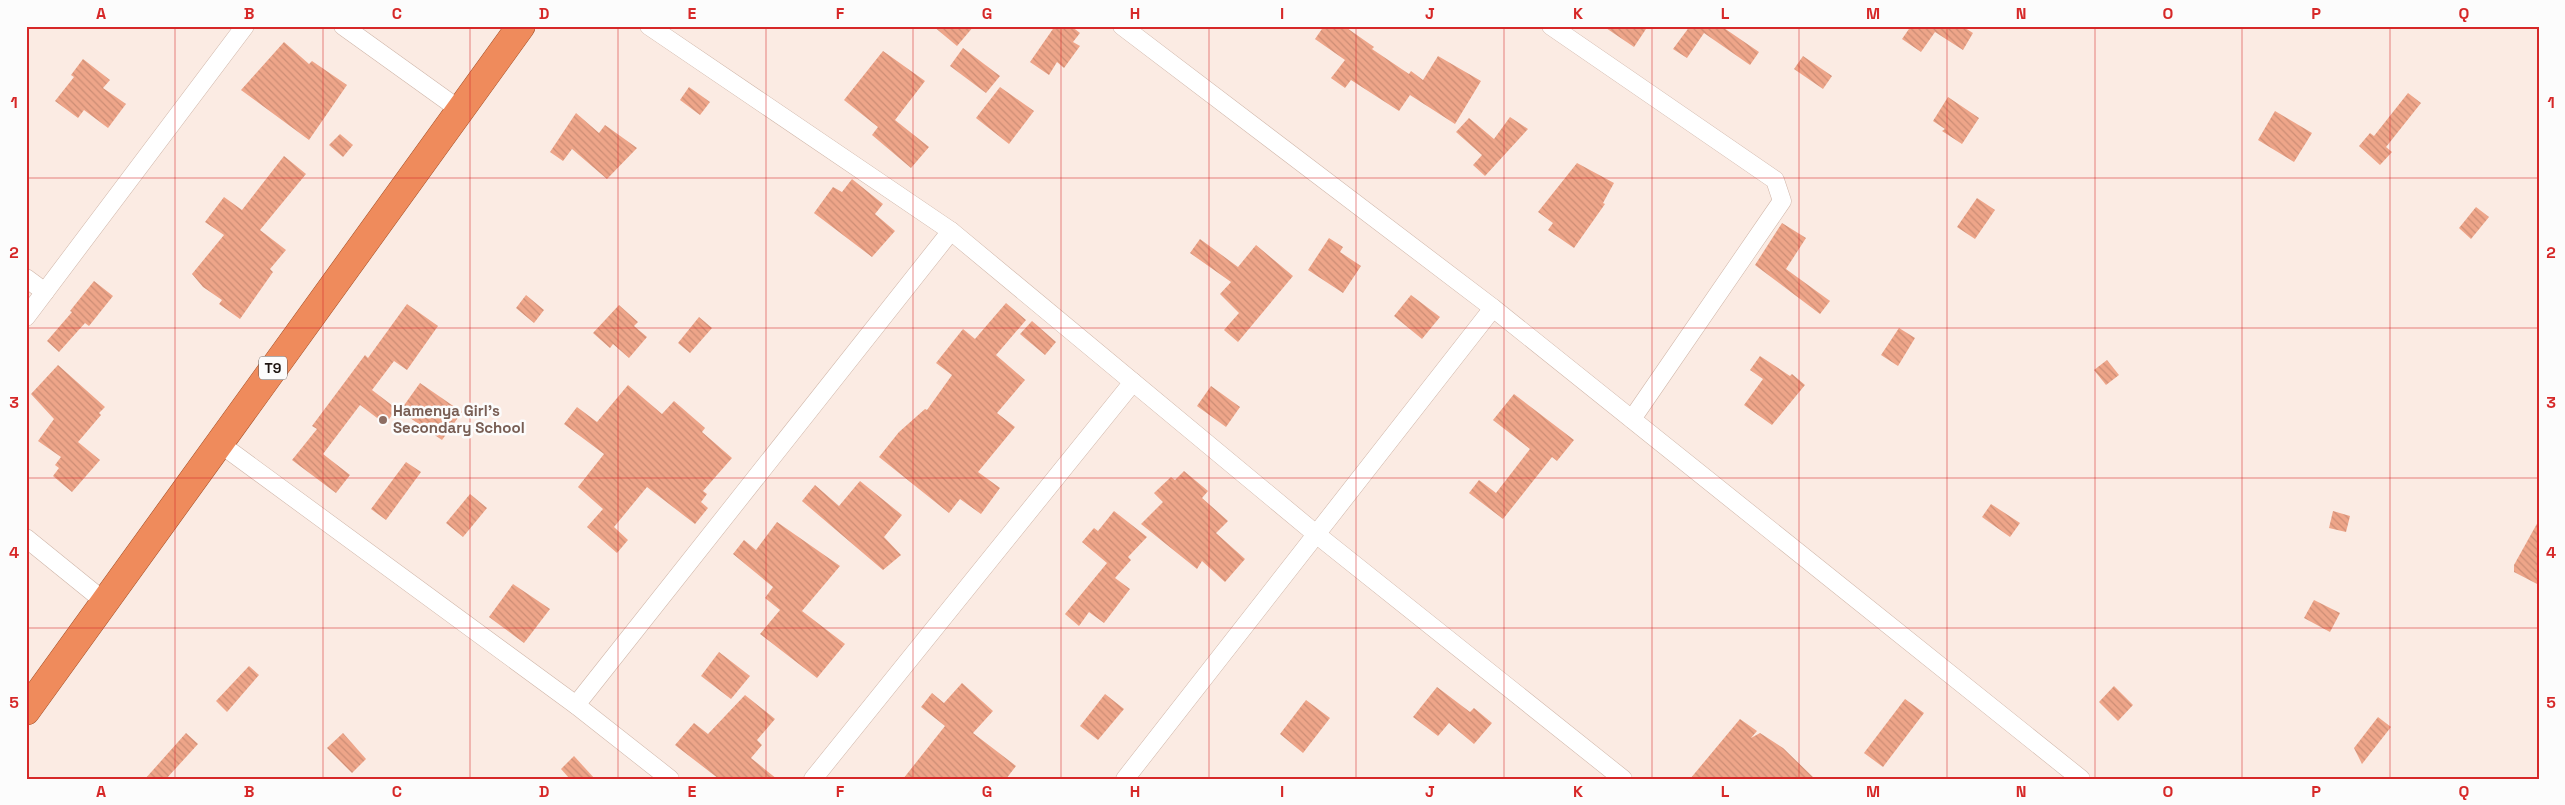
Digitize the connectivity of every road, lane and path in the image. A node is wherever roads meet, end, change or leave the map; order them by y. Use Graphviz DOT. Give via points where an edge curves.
graph roads {
  1 [pos="245,26"];
  2 [pos="343,26"];
  3 [pos="521,26"];
  4 [pos="649,26"];
  5 [pos="1122,26"];
  6 [pos="1551,26"];
  7 [pos="460,110"];
  8 [pos="951,231"];
  9 [pos="26,278"];
  10 [pos="45,292"];
  11 [pos="1493,308"];
  12 [pos="26,317"];
  13 [pos="1133,382"];
  14 [pos="1632,419"];
  15 [pos="220,443"];
  16 [pos="1316,534"];
  17 [pos="26,538"];
  18 [pos="105,602"];
  19 [pos="576,705"];
  20 [pos="26,711"];
  21 [pos="670,779"];
  22 [pos="813,779"];
  23 [pos="1125,779"];
  24 [pos="1623,779"];
  25 [pos="2081,779"];
  1 -- 10 [label="street"];
  2 -- 7 [label="street"];
  3 -- 7 [label="highway, T9"];
  4 -- 8 [label="street"];
  5 -- 11 [label="street"];
  6 -- 14 [label="street" via="1775,180 1782,200"];
  7 -- 15 [label="highway, T9"];
  8 -- 13 [label="street"];
  8 -- 19 [label="street"];
  9 -- 10 [label="street"];
  10 -- 12 [label="street"];
  11 -- 14 [label="street"];
  11 -- 16 [label="street"];
  13 -- 16 [label="street"];
  13 -- 22 [label="street"];
  14 -- 25 [label="street"];
  15 -- 18 [label="highway, T9"];
  15 -- 19 [label="street"];
  16 -- 23 [label="street"];
  16 -- 24 [label="street"];
  17 -- 18 [label="street"];
  18 -- 20 [label="highway, T9"];
  19 -- 21 [label="street"];
}
